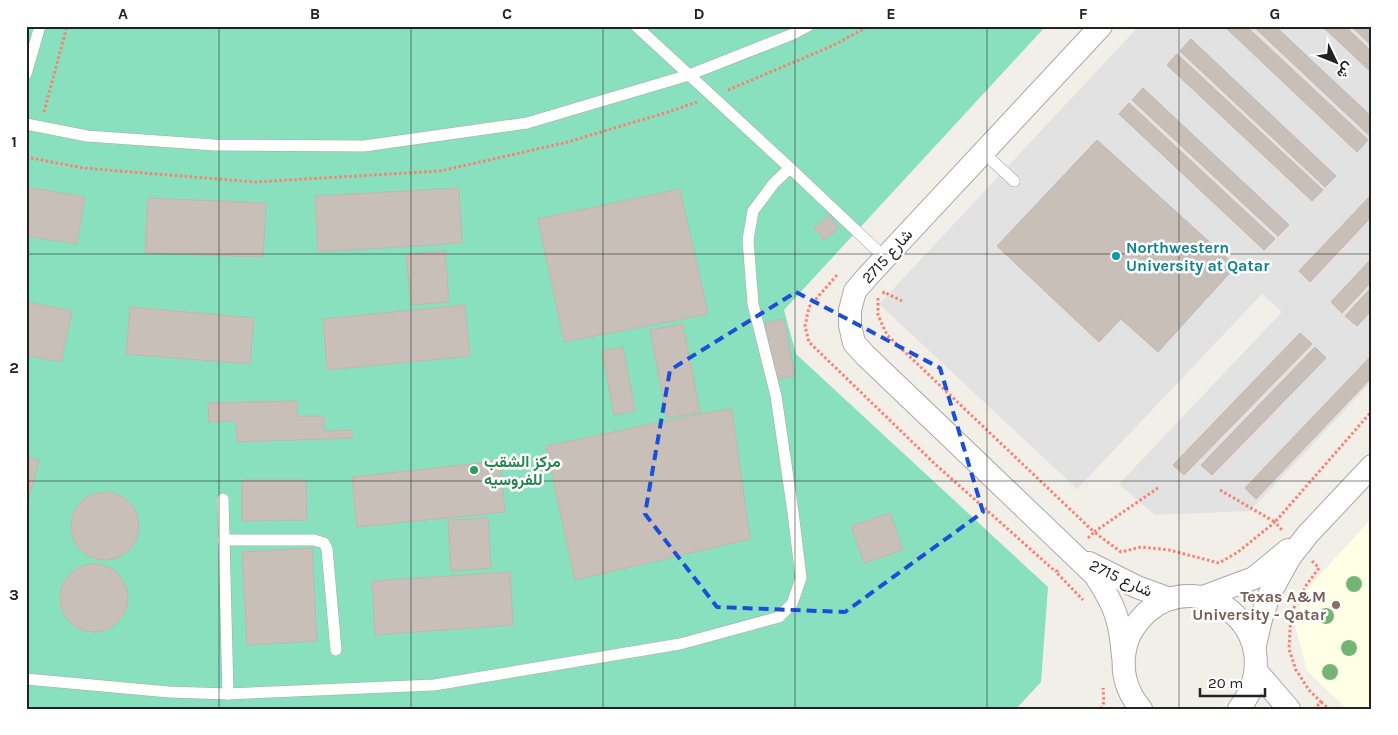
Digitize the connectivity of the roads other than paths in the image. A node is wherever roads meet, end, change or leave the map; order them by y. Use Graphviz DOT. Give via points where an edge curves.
graph roads {
  1 [pos="40,26"];
  2 [pos="636,26"];
  3 [pos="808,26"];
  4 [pos="1101,26"];
  5 [pos="26,74"];
  6 [pos="689,75"];
  7 [pos="26,124"];
  8 [pos="984,153"];
  9 [pos="790,168"];
  10 [pos="1014,181"];
  11 [pos="884,257"];
  12 [pos="1372,466"];
  13 [pos="223,499"];
  14 [pos="1308,534"];
  15 [pos="223,540"];
  16 [pos="1073,554"];
  17 [pos="1203,597"];
  18 [pos="1170,599"];
  19 [pos="1255,645"];
  20 [pos="336,650"];
  21 [pos="1257,672"];
  22 [pos="1117,673"];
  23 [pos="26,679"];
  24 [pos="228,694"];
  25 [pos="1122,709"];
  26 [pos="1140,709"];
  27 [pos="1239,709"];
  28 [pos="1289,709"];
  1 -- 5 [label="lane"];
  2 -- 6 [label="lane"];
  3 -- 6 [label="lane"];
  4 -- 8 [label="street, شارع 2715"];
  6 -- 7 [label="lane" via="527,124 364,146 214,146 87,136"];
  6 -- 9 [label="lane"];
  8 -- 10 [label="lane"];
  8 -- 11 [label="street, شارع 2715"];
  9 -- 11 [label="lane"];
  9 -- 24 [label="lane" via="753,211 748,240 753,304 776,396 801,578 792,604 779,617 680,644 434,685"];
  11 -- 16 [label="street, شارع 2715" via="855,292 850,310 854,343"];
  12 -- 14 [label="street"];
  13 -- 15 [label="lane"];
  14 -- 17 [label="street" via="1254,578"];
  14 -- 19 [label="street" via="1290,557 1270,593"];
  15 -- 20 [label="lane" via="314,540 324,543"];
  15 -- 24 [label="lane"];
  16 -- 18 [label="street, شارع 2715" via="1104,572"];
  16 -- 22 [label="street, شارع 2715" via="1095,575 1110,599 1120,627"];
  17 -- 18 [label="street"];
  17 -- 19 [label="street" via="1236,614"];
  18 -- 22 [label="street" via="1152,608 1138,621 1128,638"];
  19 -- 21 [label="street"];
  21 -- 27 [label="street" via="1251,691"];
  21 -- 28 [label="street"];
  22 -- 25 [label="street"];
  22 -- 26 [label="street"];
  23 -- 24 [label="lane"];
}
